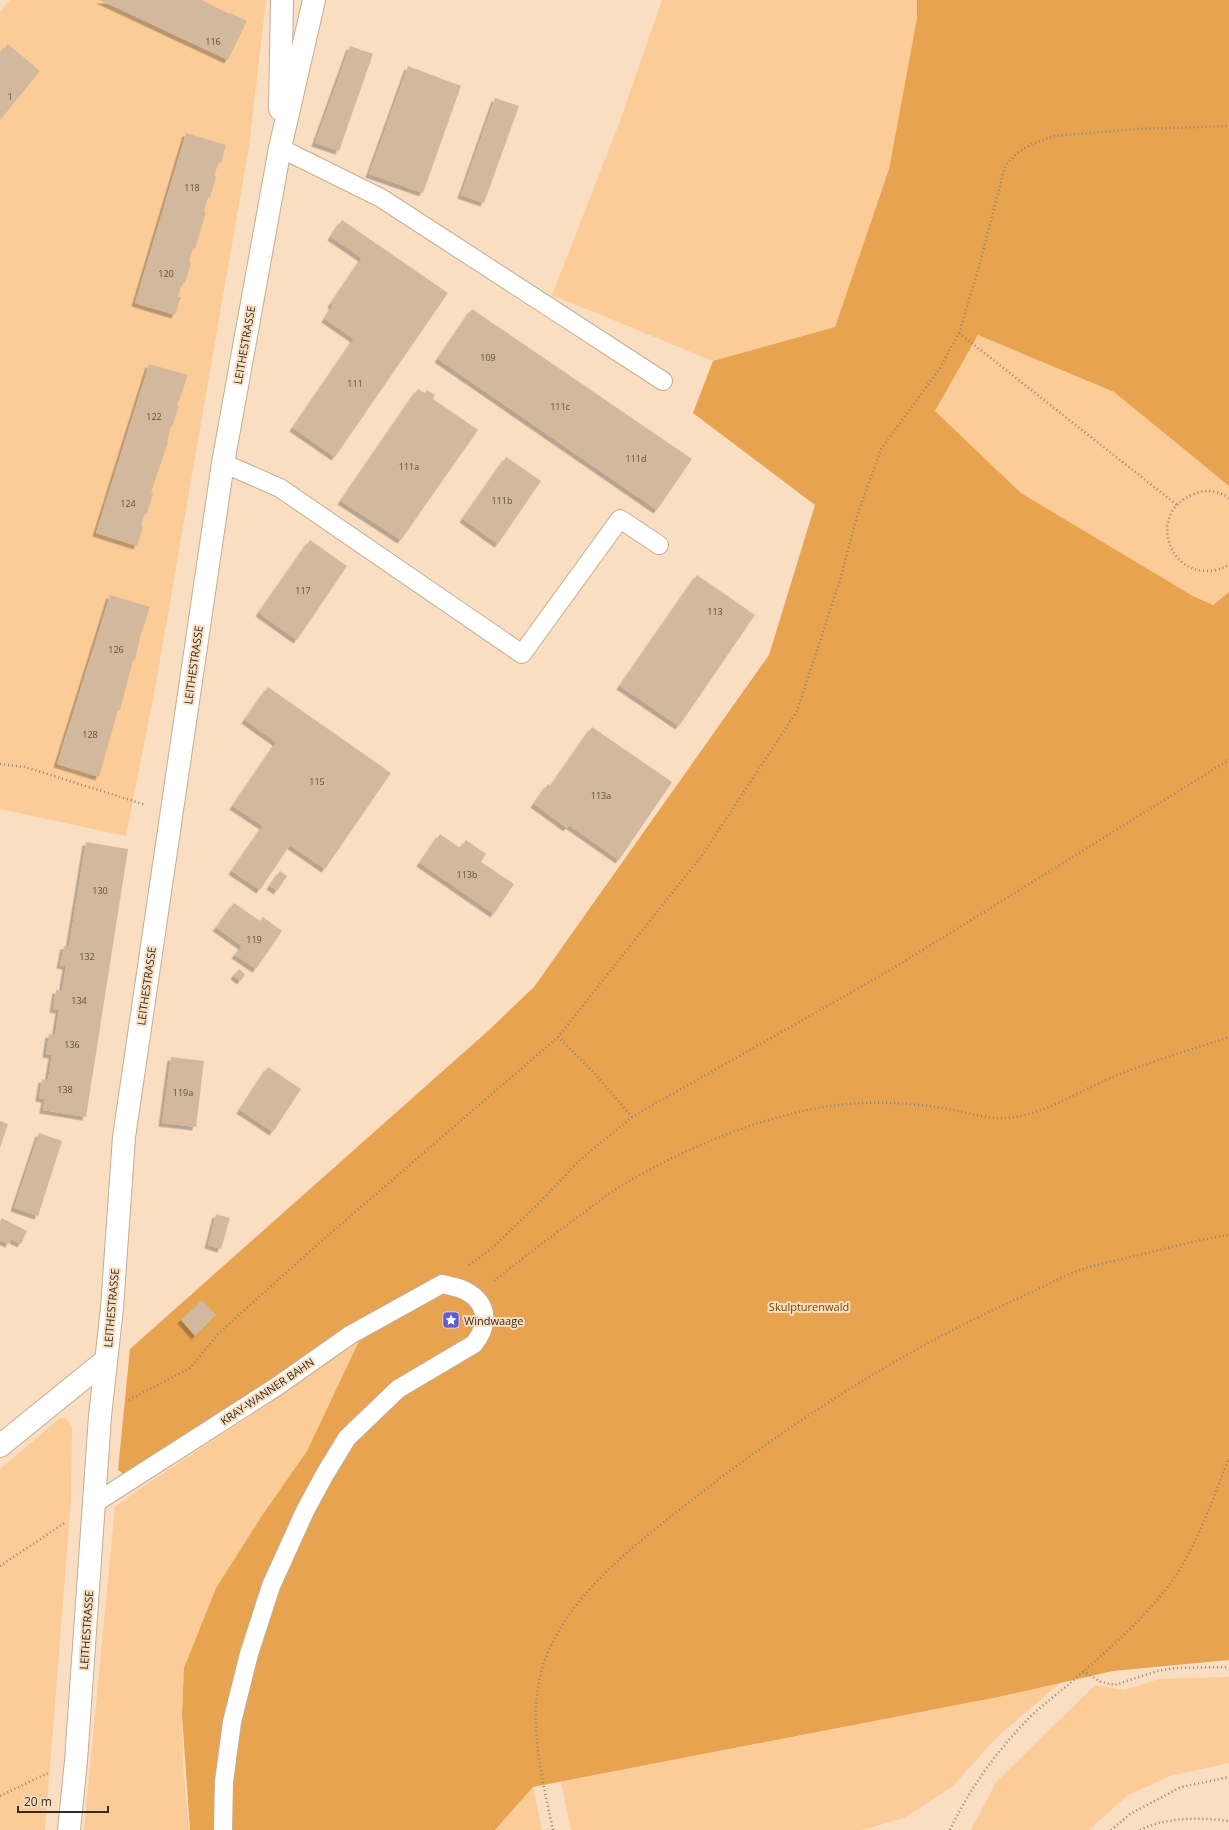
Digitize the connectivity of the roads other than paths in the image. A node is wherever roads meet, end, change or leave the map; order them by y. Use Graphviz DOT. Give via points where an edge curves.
graph roads {
  1 [pos="282,0"];
  2 [pos="314,0"];
  3 [pos="280,148"];
  4 [pos="663,381"];
  5 [pos="223,463"];
  6 [pos="659,544"];
  7 [pos="106,1360"];
  8 [pos="0,1446"];
  9 [pos="95,1503"];
  10 [pos="69,1830"];
  11 [pos="223,1830"];
  1 -- 3 [label="street, LEITHESTRASSE"];
  2 -- 3 [label="street, LEITHESTRASSE"];
  3 -- 4 [label="lane" via="381,198"];
  3 -- 5 [label="street, LEITHESTRASSE"];
  5 -- 6 [label="lane" via="280,488 522,654 620,519"];
  5 -- 7 [label="street, LEITHESTRASSE" via="124,1137"];
  7 -- 8 [label="street"];
  7 -- 9 [label="street, LEITHESTRASSE"];
  9 -- 10 [label="street, LEITHESTRASSE"];
  9 -- 11 [label="lane, KRAY-WANNER BAHN" via="276,1387 350,1335 442,1284 465,1290 475,1297 483,1309 485,1322 482,1334 474,1344 398,1389 347,1438 305,1511 271,1586 249,1654 232,1722 224,1782"];
}
